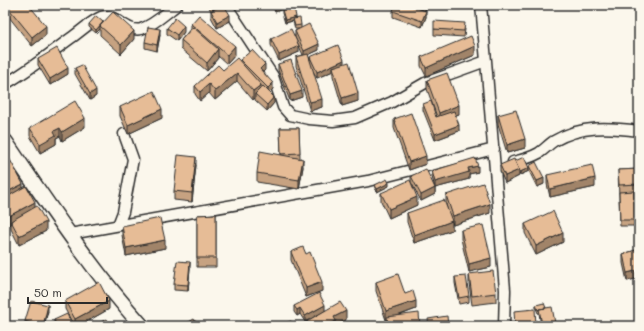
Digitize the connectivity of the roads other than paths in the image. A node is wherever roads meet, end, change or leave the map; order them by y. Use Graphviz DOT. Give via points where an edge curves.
graph roads {
  1 [pos="177,5"];
  2 [pos="226,5"];
  3 [pos="481,5"];
  4 [pos="486,61"];
  5 [pos="5,84"];
  6 [pos="639,131"];
  7 [pos="124,134"];
  8 [pos="5,141"];
  9 [pos="494,149"];
  10 [pos="495,166"];
  11 [pos="118,225"];
  12 [pos="70,234"];
  13 [pos="142,326"];
  14 [pos="504,326"];
  1 -- 5 [label="street" via="150,25 136,30 109,16 102,17"];
  2 -- 4 [label="street" via="273,76 283,107 290,115 333,121 355,118 392,102 425,83"];
  3 -- 4 [label="street"];
  4 -- 9 [label="street"];
  6 -- 10 [label="street" via="584,129 557,140 539,153"];
  7 -- 11 [label="street" via="133,160"];
  8 -- 12 [label="street"];
  9 -- 10 [label="street"];
  9 -- 11 [label="street" via="368,181"];
  10 -- 14 [label="street" via="506,290"];
  11 -- 12 [label="street"];
  12 -- 13 [label="street"];
}
